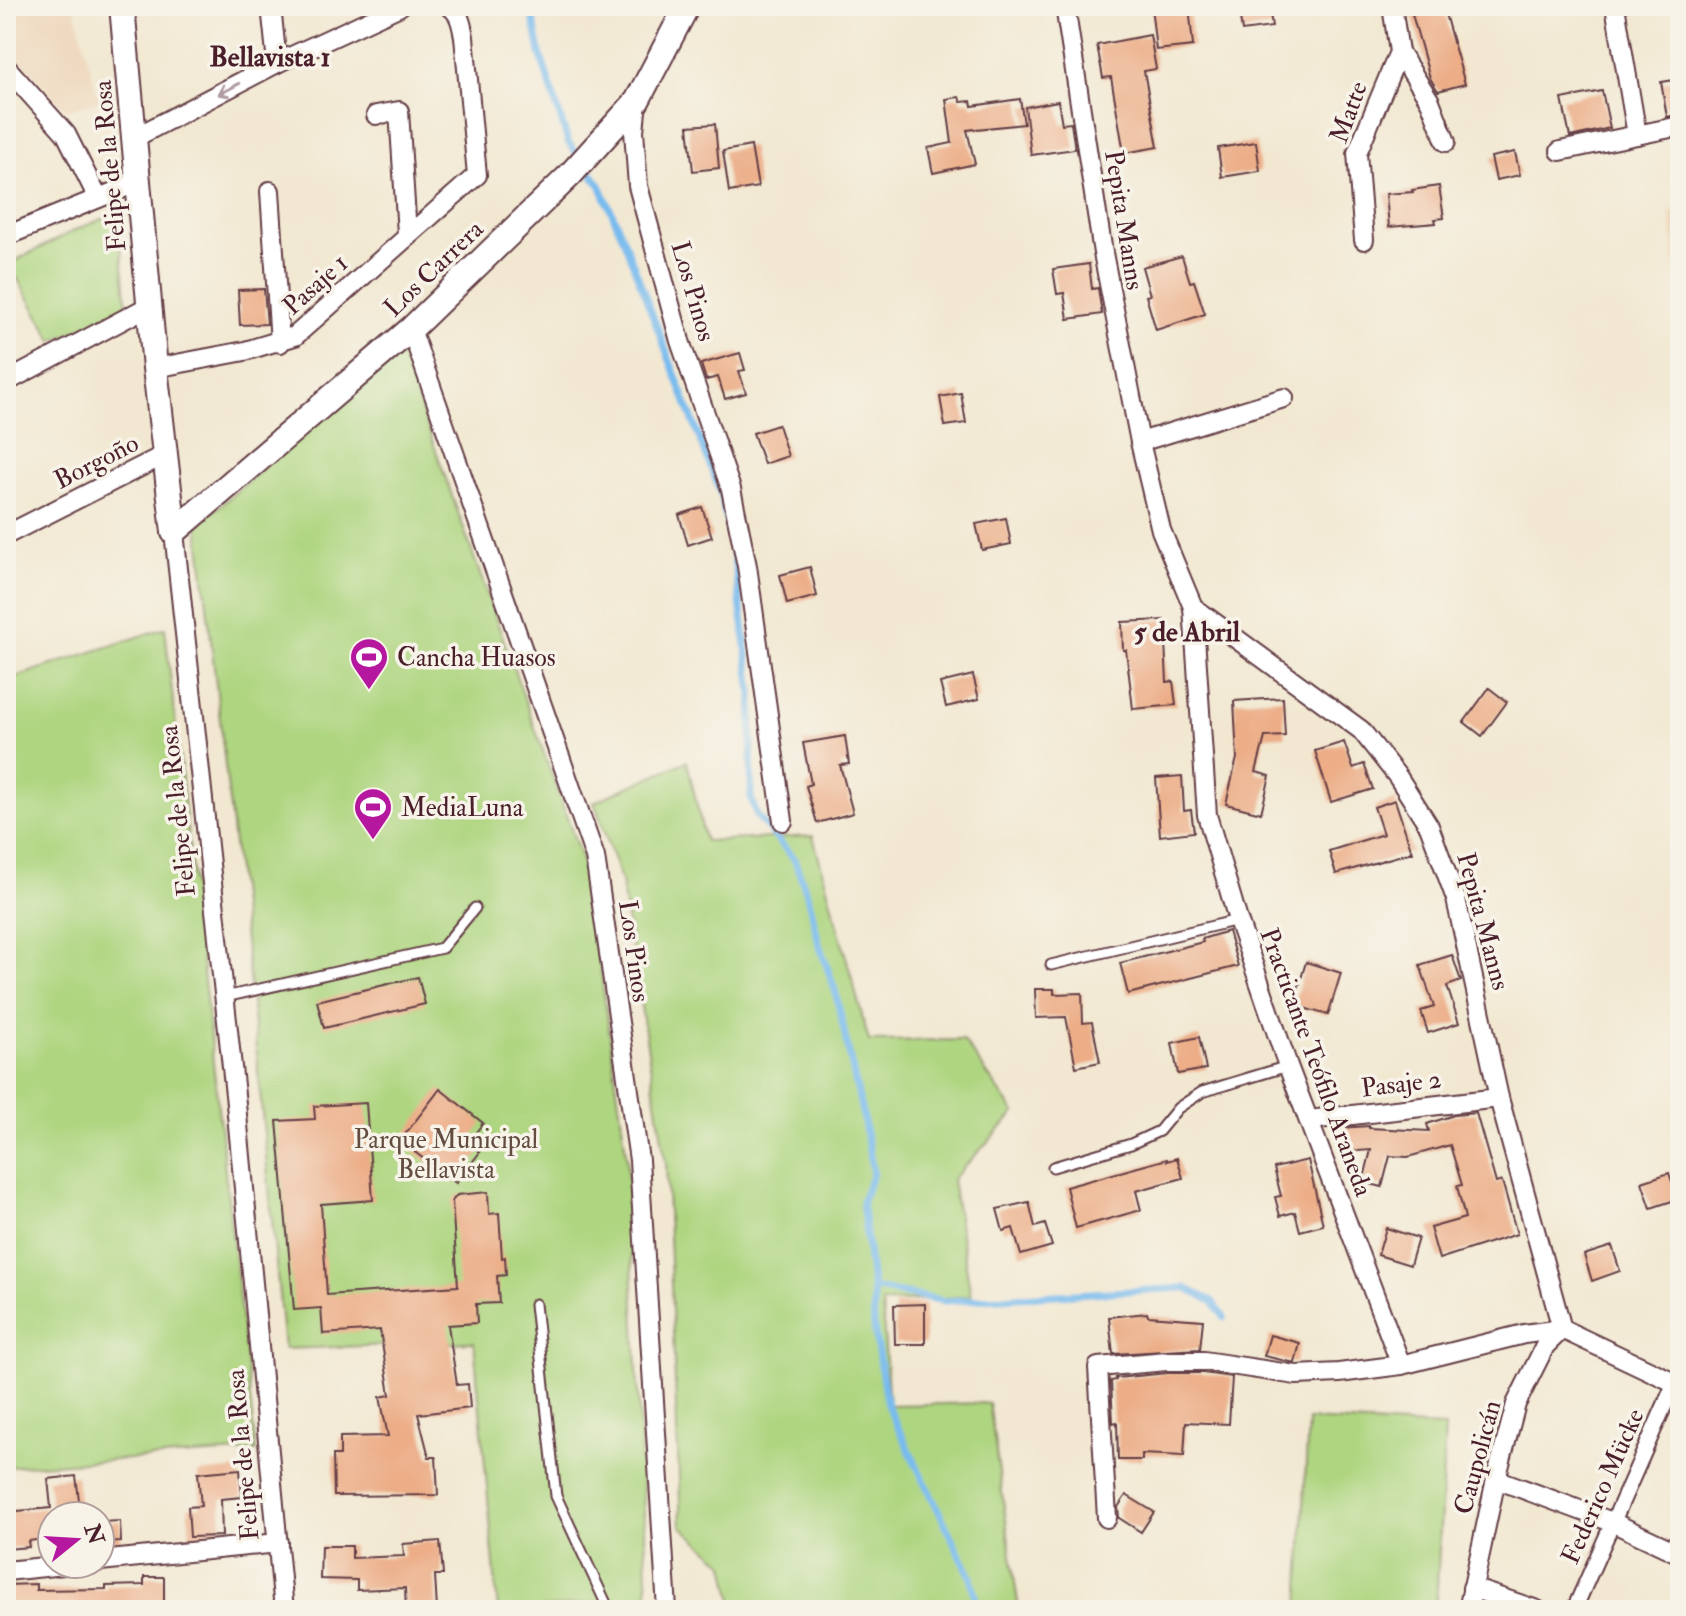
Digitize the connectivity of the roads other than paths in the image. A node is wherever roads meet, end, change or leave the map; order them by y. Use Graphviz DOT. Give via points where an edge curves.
graph roads {
  1 [pos="122,6"];
  2 [pos="271,6"];
  3 [pos="687,6"];
  4 [pos="1065,6"];
  5 [pos="1392,6"];
  6 [pos="1615,6"];
  7 [pos="394,7"];
  8 [pos="452,7"];
  9 [pos="1399,52"];
  10 [pos="277,63"];
  11 [pos="6,67"];
  12 [pos="637,101"];
  13 [pos="376,115"];
  14 [pos="1680,126"];
  15 [pos="1637,135"];
  16 [pos="134,138"];
  17 [pos="1446,142"];
  18 [pos="1560,151"];
  19 [pos="138,182"];
  20 [pos="270,191"];
  21 [pos="98,198"];
  22 [pos="407,234"];
  23 [pos="6,236"];
  24 [pos="1364,240"];
  25 [pos="149,306"];
  26 [pos="411,329"];
  27 [pos="280,343"];
  28 [pos="155,368"];
  29 [pos="6,382"];
  30 [pos="1284,398"];
  31 [pos="1140,442"];
  32 [pos="166,454"];
  33 [pos="174,532"];
  34 [pos="6,535"];
  35 [pos="1193,607"];
  36 [pos="783,821"];
  37 [pos="475,908"];
  38 [pos="1238,920"];
  39 [pos="1051,965"];
  40 [pos="225,997"];
  41 [pos="1288,1066"];
  42 [pos="1499,1098"];
  43 [pos="1309,1120"];
  44 [pos="1053,1167"];
  45 [pos="535,1304"];
  46 [pos="1562,1329"];
  47 [pos="1401,1365"];
  48 [pos="1677,1384"];
  49 [pos="1496,1479"];
  50 [pos="1107,1518"];
  51 [pos="1612,1522"];
  52 [pos="278,1543"];
  53 [pos="1680,1554"];
  54 [pos="116,1559"];
  55 [pos="36,1568"];
  56 [pos="6,1571"];
  57 [pos="1472,1588"];
  58 [pos="284,1610"];
  59 [pos="609,1610"];
  60 [pos="667,1610"];
  61 [pos="1468,1610"];
  62 [pos="1537,1610"];
  63 [pos="1574,1610"];
  1 -- 16 [label="street, Felipe de la Rosa"];
  2 -- 10 [label="street"];
  3 -- 12 [label="street, Los Carrera"];
  4 -- 31 [label="street, Pepita Manns" via="1103,253"];
  5 -- 9 [label="street"];
  6 -- 15 [label="street"];
  7 -- 10 [label="street"];
  8 -- 22 [label="street, Pasaje 1" via="464,37 477,175"];
  9 -- 17 [label="street" via="1430,101"];
  9 -- 24 [label="street, Matte" via="1357,153"];
  10 -- 16 [label="street, one-way"];
  11 -- 21 [label="street" via="66,134"];
  12 -- 26 [label="street, Los Carrera" via="569,176"];
  12 -- 36 [label="street, Los Pinos" via="638,186 680,341 731,489"];
  13 -- 22 [label="street" via="399,111"];
  14 -- 15 [label="street"];
  15 -- 18 [label="street"];
  16 -- 19 [label="street, Felipe de la Rosa"];
  19 -- 21 [label="street"];
  19 -- 25 [label="street, Felipe de la Rosa"];
  20 -- 27 [label="street"];
  21 -- 23 [label="street"];
  22 -- 27 [label="street, Pasaje 1" via="310,326"];
  25 -- 28 [label="street, Felipe de la Rosa"];
  25 -- 29 [label="street"];
  26 -- 33 [label="street, Los Carrera"];
  26 -- 60 [label="street, Los Pinos" via="595,857 639,1160"];
  27 -- 28 [label="street, Pasaje 1"];
  28 -- 32 [label="street, Felipe de la Rosa"];
  30 -- 31 [label="street"];
  31 -- 35 [label="street, Pepita Manns" via="1161,530"];
  32 -- 33 [label="street, Felipe de la Rosa"];
  32 -- 34 [label="street, Borgoño"];
  33 -- 40 [label="street, Felipe de la Rosa"];
  35 -- 38 [label="street, Practicante Teófilo Araneda" via="1207,815"];
  35 -- 42 [label="street, Pepita Manns" via="1361,730 1429,826 1456,899"];
  37 -- 40 [label="lane" via="442,948"];
  38 -- 39 [label="lane"];
  38 -- 41 [label="street, Practicante Teófilo Araneda"];
  40 -- 52 [label="street, Felipe de la Rosa"];
  41 -- 43 [label="street, Practicante Teófilo Araneda"];
  41 -- 44 [label="lane" via="1202,1092 1178,1108 1159,1131"];
  42 -- 43 [label="street, Pasaje 2"];
  42 -- 46 [label="street, Pepita Manns"];
  43 -- 47 [label="street, Practicante Teófilo Araneda"];
  45 -- 59 [label="lane" via="556,1496"];
  46 -- 47 [label="street"];
  46 -- 48 [label="street"];
  46 -- 49 [label="street, Caupolicán" via="1545,1346 1516,1404"];
  47 -- 50 [label="street" via="1296,1375 1204,1361 1098,1367"];
  48 -- 51 [label="street, Federico Mücke"];
  49 -- 51 [label="street"];
  49 -- 57 [label="street, Caupolicán"];
  51 -- 53 [label="street"];
  51 -- 63 [label="street, Federico Mücke"];
  52 -- 54 [label="street"];
  52 -- 58 [label="street, Felipe de la Rosa"];
  55 -- 56 [label="street"];
  57 -- 61 [label="street, Caupolicán"];
  57 -- 62 [label="street"];
}
